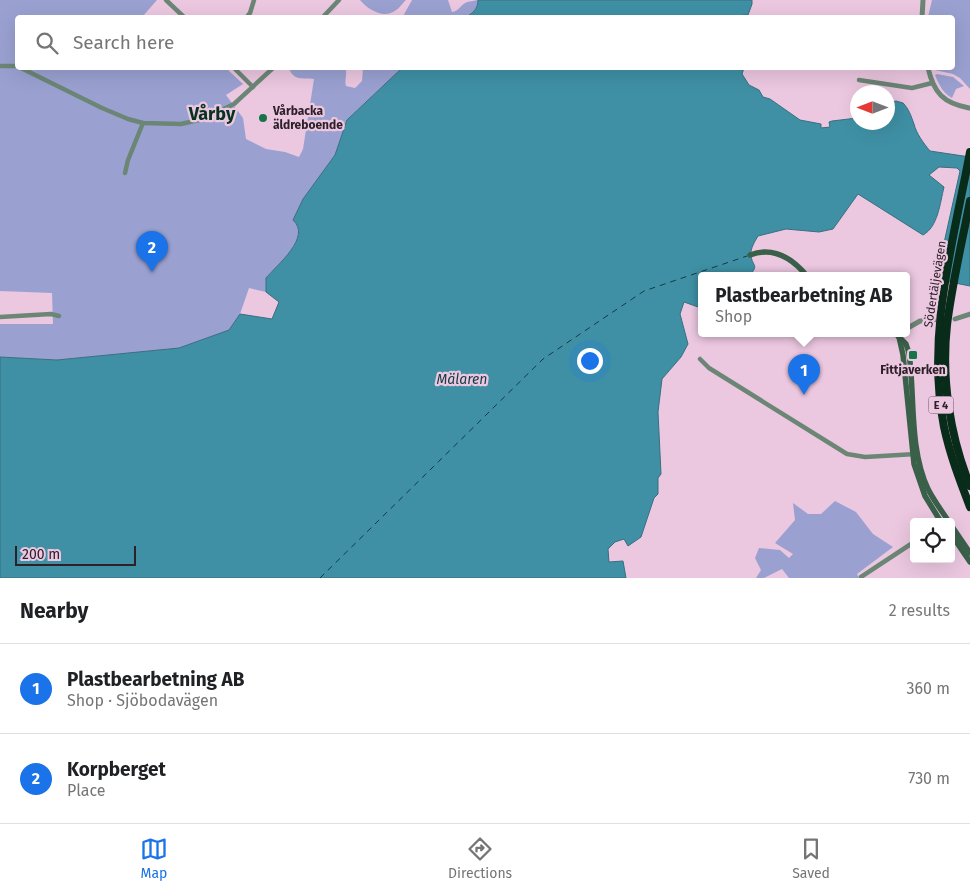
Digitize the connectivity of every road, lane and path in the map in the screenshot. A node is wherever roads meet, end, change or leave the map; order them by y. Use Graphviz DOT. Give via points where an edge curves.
graph roads {
  1 [pos="166,0"];
  2 [pos="254,0"];
  3 [pos="340,0"];
  4 [pos="922,0"];
  5 [pos="181,15"];
  6 [pos="248,15"];
  7 [pos="325,15"];
  8 [pos="922,15"];
  9 [pos="0,66"];
  10 [pos="15,66"];
  11 [pos="25,70"];
  12 [pos="236,70"];
  13 [pos="271,70"];
  14 [pos="929,70"];
  15 [pos="859,80"];
  16 [pos="932,83"];
  17 [pos="254,87"];
  18 [pos="969,108"];
  19 [pos="143,123"];
  20 [pos="970,152"];
  21 [pos="125,173"];
  22 [pos="970,201"];
  23 [pos="750,255"];
  24 [pos="804,272"];
  25 [pos="970,314"];
  26 [pos="59,316"];
  27 [pos="0,317"];
  28 [pos="954,319"];
  29 [pos="934,320"];
  30 [pos="910,327"];
  31 [pos="901,337"];
  32 [pos="700,359"];
  33 [pos="915,454"];
  34 [pos="970,486"];
  35 [pos="970,507"];
  36 [pos="943,518"];
  37 [pos="955,531"];
  38 [pos="955,540"];
  39 [pos="910,545"];
  40 [pos="970,553"];
  41 [pos="970,562"];
  42 [pos="860,577"];
  1 -- 5 [label="street"];
  2 -- 6 [label="street"];
  3 -- 7 [label="street"];
  4 -- 8 [label="street"];
  9 -- 10 [label="street"];
  11 -- 19 [label="street" via="102,108"];
  12 -- 17 [label="street"];
  13 -- 17 [label="street"];
  14 -- 16 [label="street"];
  15 -- 16 [label="street" via="912,88"];
  16 -- 18 [label="street" via="944,99"];
  17 -- 19 [label="street" via="234,104 203,119 181,124"];
  19 -- 21 [label="street"];
  20 -- 35 [label="highway, Södertäljevägen / E 4" via="942,300 938,349 941,404 951,453"];
  22 -- 34 [label="highway, Södertäljevägen / E 4" via="951,301 946,350 948,395 958,451"];
  23 -- 24 [label="main road" via="760,251 781,254"];
  25 -- 28 [label="street"];
  26 -- 27 [label="street"];
  29 -- 30 [label="street"];
  31 -- 33 [label="main road" via="909,353"];
  32 -- 33 [label="street" via="709,368 847,454 865,457"];
  33 -- 36 [label="main road"];
  37 -- 40 [label="main road"];
  38 -- 41 [label="main road"];
  39 -- 42 [label="street"];
}
